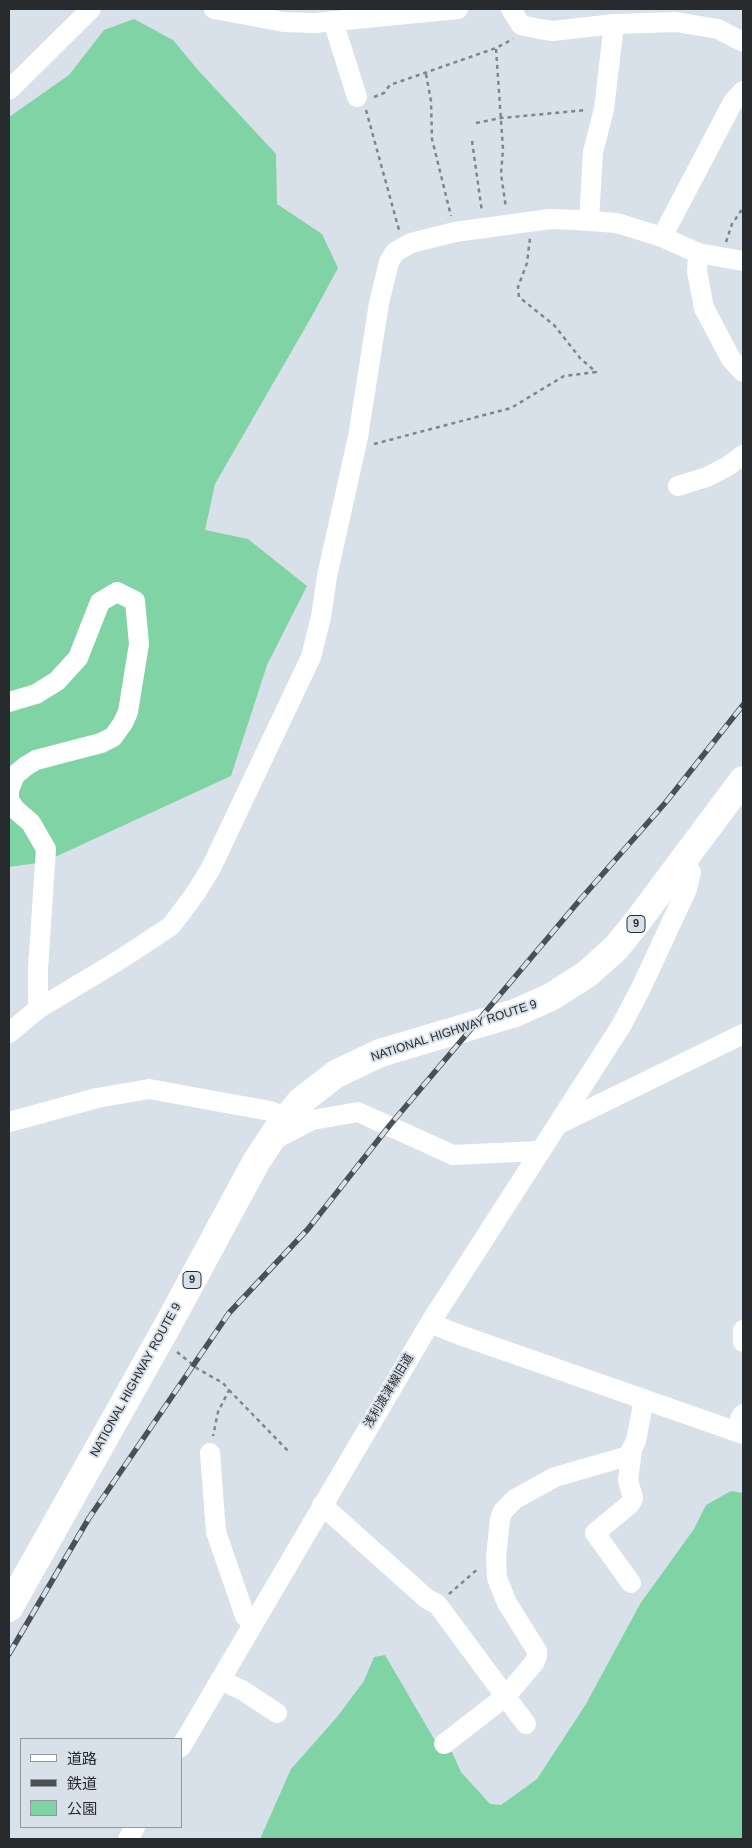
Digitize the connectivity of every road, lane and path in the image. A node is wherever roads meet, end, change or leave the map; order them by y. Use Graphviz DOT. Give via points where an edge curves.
graph roads {
  1 [pos="91,9"];
  2 [pos="214,9"];
  3 [pos="458,9"];
  4 [pos="516,17"];
  5 [pos="333,21"];
  6 [pos="614,24"];
  7 [pos="743,42"];
  8 [pos="496,48"];
  9 [pos="426,74"];
  10 [pos="9,90"];
  11 [pos="743,92"];
  12 [pos="360,99"];
  13 [pos="604,109"];
  14 [pos="501,118"];
  15 [pos="476,124"];
  16 [pos="472,141"];
  17 [pos="743,208"];
  18 [pos="589,220"];
  19 [pos="530,222"];
  20 [pos="508,224"];
  21 [pos="484,227"];
  22 [pos="455,232"];
  23 [pos="662,237"];
  24 [pos="404,246"];
  25 [pos="698,253"];
  26 [pos="721,258"];
  27 [pos="743,261"];
  28 [pos="743,372"];
  29 [pos="355,449"];
  30 [pos="743,455"];
  31 [pos="678,486"];
  32 [pos="9,702"];
  33 [pos="743,780"];
  34 [pos="684,863"];
  35 [pos="38,1009"];
  36 [pos="9,1033"];
  37 [pos="743,1034"];
  38 [pos="286,1118"];
  39 [pos="9,1122"];
  40 [pos="557,1125"];
  41 [pos="268,1142"];
  42 [pos="538,1151"];
  43 [pos="430,1323"];
  44 [pos="743,1330"];
  45 [pos="743,1342"];
  46 [pos="171,1347"];
  47 [pos="229,1390"];
  48 [pos="644,1399"];
  49 [pos="742,1422"];
  50 [pos="632,1451"];
  51 [pos="289,1452"];
  52 [pos="210,1453"];
  53 [pos="322,1505"];
  54 [pos="496,1557"];
  55 [pos="631,1583"];
  56 [pos="437,1604"];
  57 [pos="9,1608"];
  58 [pos="252,1624"];
  59 [pos="220,1680"];
  60 [pos="506,1696"];
  61 [pos="277,1713"];
  62 [pos="526,1724"];
  63 [pos="444,1744"];
  64 [pos="182,1746"];
  65 [pos="134,1828"];
  66 [pos="128,1839"];
  1 -- 10 [label="street"];
  2 -- 5 [label="street" via="284,22"];
  3 -- 5 [label="street"];
  4 -- 6 [label="street" via="553,31"];
  4 -- 8 [label="path" via="514,39"];
  5 -- 12 [label="street"];
  6 -- 7 [label="street" via="676,22 718,29"];
  6 -- 13 [label="street"];
  8 -- 9 [label="path"];
  8 -- 14 [label="path"];
  9 -- 12 [label="path" via="390,85 384,93"];
  9 -- 22 [label="path" via="432,139"];
  11 -- 23 [label="street" via="733,102"];
  12 -- 24 [label="path"];
  13 -- 14 [label="path"];
  13 -- 18 [label="street" via="593,152"];
  14 -- 15 [label="path"];
  14 -- 20 [label="path" via="502,174"];
  16 -- 21 [label="path"];
  17 -- 26 [label="path" via="732,224"];
  18 -- 19 [label="street"];
  18 -- 23 [label="street" via="617,223"];
  19 -- 20 [label="street"];
  19 -- 29 [label="path" via="527,263 517,293 554,325 580,358 596,372 564,376 511,408"];
  20 -- 21 [label="street"];
  21 -- 22 [label="street"];
  22 -- 24 [label="street"];
  23 -- 25 [label="street"];
  24 -- 29 [label="street" via="389,262 379,303"];
  25 -- 26 [label="street"];
  25 -- 28 [label="street" via="697,271 704,308 731,359"];
  26 -- 27 [label="street"];
  29 -- 35 [label="street" via="311,656 211,868 170,926"];
  30 -- 31 [label="street" via="707,477"];
  32 -- 35 [label="street" via="36,694 56,681 78,658 100,602 117,592 135,601 139,644 128,712 123,723 113,737 101,743 31,763 15,775 9,790 9,800 31,823 46,849"];
  33 -- 34 [label="highway, NATIONAL HIGHWAY ROUTE 9 / 9"];
  34 -- 38 [label="highway, NATIONAL HIGHWAY ROUTE 9 / 9" via="616,948 587,974 539,1004 489,1022 380,1052 352,1066 301,1101"];
  34 -- 40 [label="street, 浅利渡津線旧道" via="691,872 687,889 641,988 621,1026"];
  35 -- 36 [label="street"];
  37 -- 40 [label="street"];
  38 -- 39 [label="street" via="270,1111 149,1089 97,1098"];
  38 -- 41 [label="highway, NATIONAL HIGHWAY ROUTE 9 / 9"];
  40 -- 42 [label="street, 浅利渡津線旧道"];
  41 -- 42 [label="street" via="312,1120 358,1112 453,1154"];
  41 -- 57 [label="highway, NATIONAL HIGHWAY ROUTE 9 / 9"];
  42 -- 43 [label="street, 浅利渡津線旧道"];
  43 -- 48 [label="street"];
  43 -- 53 [label="street, 浅利渡津線旧道"];
  44 -- 45 [label="street"];
  46 -- 47 [label="path"];
  47 -- 51 [label="path"];
  47 -- 52 [label="path" via="218,1412"];
  48 -- 49 [label="street"];
  48 -- 50 [label="street"];
  50 -- 54 [label="street" via="619,1460 555,1477 515,1498 500,1519"];
  50 -- 55 [label="street" via="628,1480 633,1498 595,1533"];
  52 -- 58 [label="street" via="216,1532 244,1616"];
  53 -- 56 [label="street" via="427,1600"];
  53 -- 58 [label="street, 浅利渡津線旧道"];
  54 -- 56 [label="path"];
  54 -- 60 [label="street" via="497,1578 504,1595 537,1651 534,1663"];
  56 -- 60 [label="street"];
  58 -- 59 [label="street, 浅利渡津線旧道"];
  59 -- 61 [label="street"];
  59 -- 64 [label="street, 浅利渡津線旧道"];
  60 -- 62 [label="street"];
  60 -- 63 [label="street"];
  65 -- 66 [label="street"];
}
